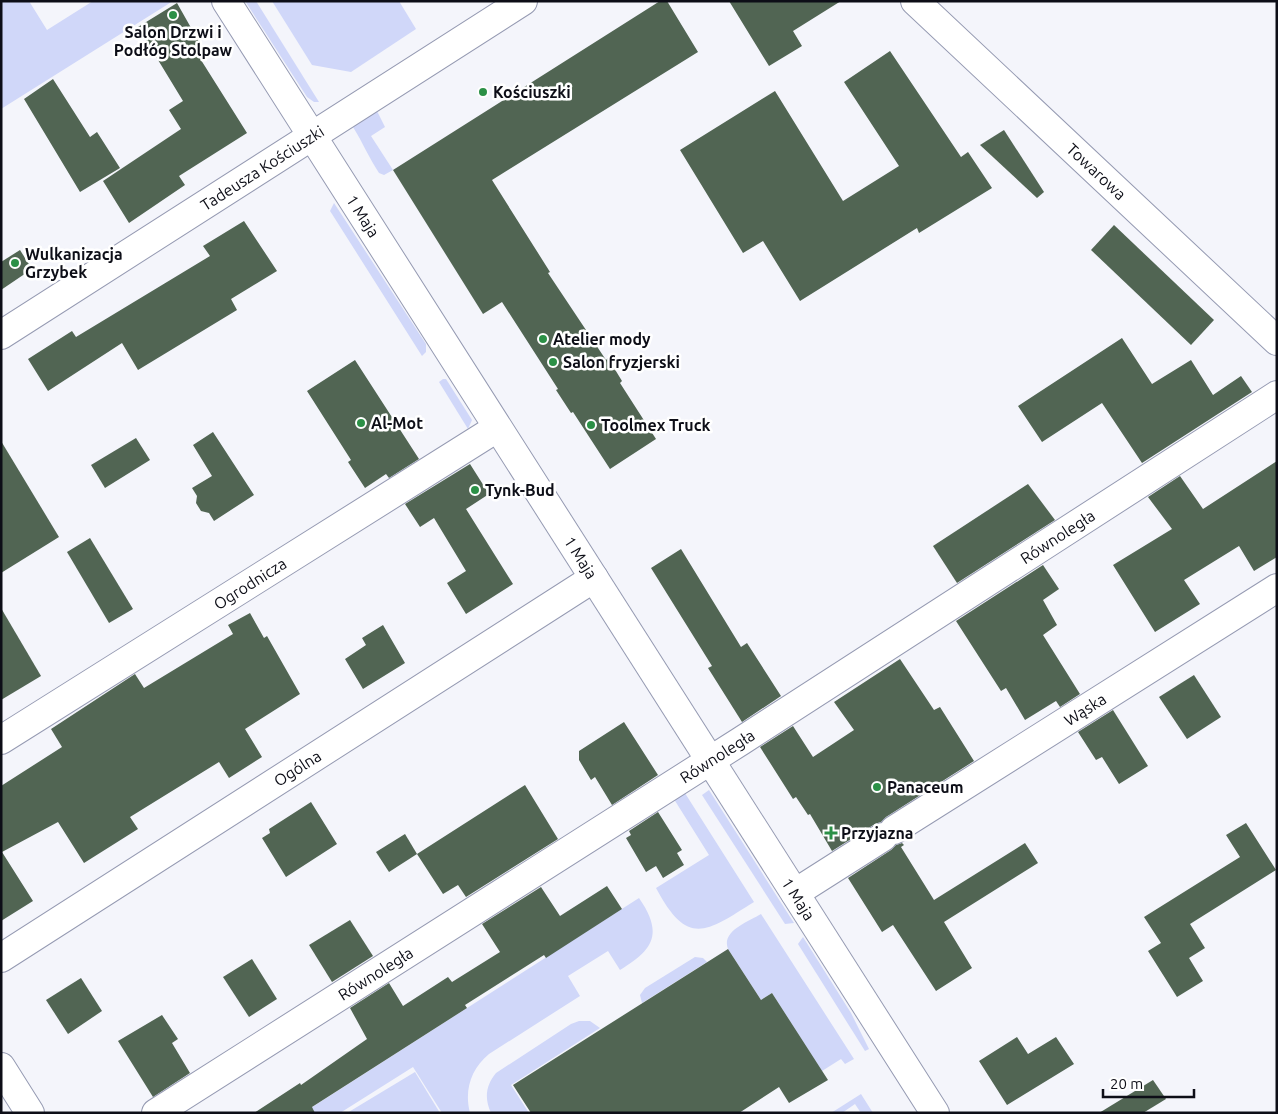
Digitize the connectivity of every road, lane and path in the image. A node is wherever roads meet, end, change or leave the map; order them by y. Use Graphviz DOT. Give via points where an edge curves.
graph roads {
  1 [pos="226,1"];
  2 [pos="523,1"];
  3 [pos="915,1"];
  4 [pos="312,136"];
  5 [pos="1,335"];
  6 [pos="1277,341"];
  7 [pos="1277,395"];
  8 [pos="497,428"];
  9 [pos="594,578"];
  10 [pos="1277,588"];
  11 [pos="1,740"];
  12 [pos="711,760"];
  13 [pos="795,893"];
  14 [pos="1,958"];
  15 [pos="1,1067"];
  16 [pos="30,1113"];
  17 [pos="156,1113"];
  18 [pos="935,1113"];
  1 -- 4 [label="street, 1 Maja"];
  2 -- 4 [label="street, Tadeusza Kościuszki"];
  3 -- 6 [label="street, Towarowa"];
  4 -- 5 [label="street, Tadeusza Kościuszki"];
  4 -- 8 [label="street, 1 Maja"];
  7 -- 12 [label="street, Równoległa"];
  8 -- 9 [label="street, 1 Maja"];
  8 -- 11 [label="street, Ogrodnicza"];
  9 -- 12 [label="street, 1 Maja"];
  9 -- 14 [label="street, Ogólna"];
  10 -- 13 [label="street, Wąska"];
  12 -- 13 [label="street, 1 Maja"];
  12 -- 17 [label="street, Równoległa"];
  13 -- 18 [label="street, 1 Maja"];
  15 -- 16 [label="street"];
}
